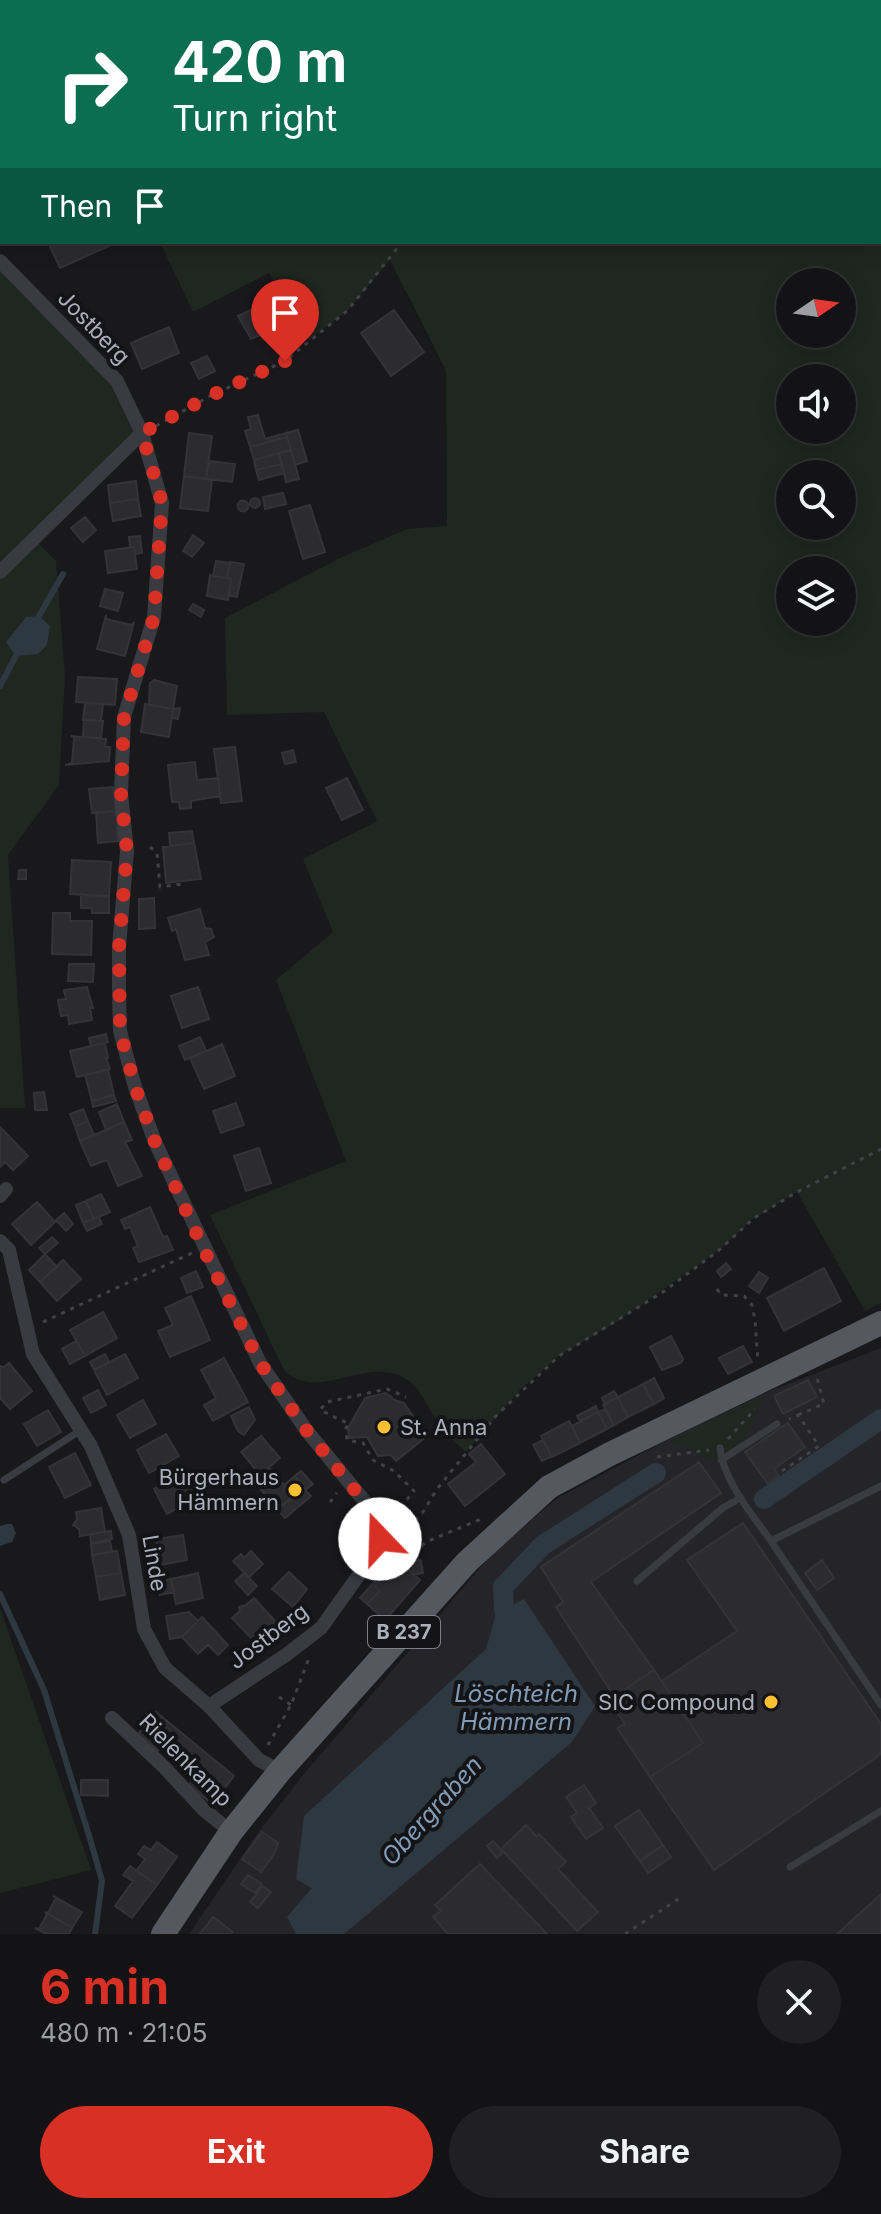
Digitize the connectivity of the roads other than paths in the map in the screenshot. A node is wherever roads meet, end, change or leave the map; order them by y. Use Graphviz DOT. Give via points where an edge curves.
graph roads {
  1 [pos="0,261"];
  2 [pos="142,433"];
  3 [pos="0,572"];
  4 [pos="0,1241"];
  5 [pos="881,1323"];
  6 [pos="777,1424"];
  7 [pos="81,1430"];
  8 [pos="720,1448"];
  9 [pos="721,1460"];
  10 [pos="4,1480"];
  11 [pos="881,1486"];
  12 [pos="741,1498"];
  13 [pos="771,1541"];
  14 [pos="637,1581"];
  15 [pos="881,1705"];
  16 [pos="209,1706"];
  17 [pos="112,1718"];
  18 [pos="269,1765"];
  19 [pos="881,1811"];
  20 [pos="231,1832"];
  21 [pos="790,1867"];
  22 [pos="163,1934"];
  1 -- 2 [label="street, Jostberg" via="117,381"];
  2 -- 3 [label="street"];
  2 -- 16 [label="street, Jostberg" via="162,503 154,617 124,717 121,794 127,851 119,947 120,1031 155,1142 260,1363 380,1525 380,1539 366,1565 321,1628"];
  4 -- 7 [label="street, Linde" via="9,1250 33,1354"];
  5 -- 18 [label="main road, B 237" via="808,1358 761,1372 549,1487 467,1562"];
  6 -- 9 [label="lane"];
  7 -- 10 [label="lane"];
  7 -- 16 [label="street, Linde" via="129,1535 144,1629 165,1668"];
  8 -- 9 [label="lane"];
  9 -- 12 [label="lane"];
  11 -- 13 [label="lane"];
  12 -- 13 [label="lane"];
  12 -- 14 [label="lane"];
  13 -- 15 [label="lane"];
  16 -- 18 [label="street, Linde"];
  17 -- 20 [label="street, Rielenkamp"];
  18 -- 20 [label="main road, B 237"];
  19 -- 21 [label="lane"];
  20 -- 22 [label="main road, B 237"];
}
